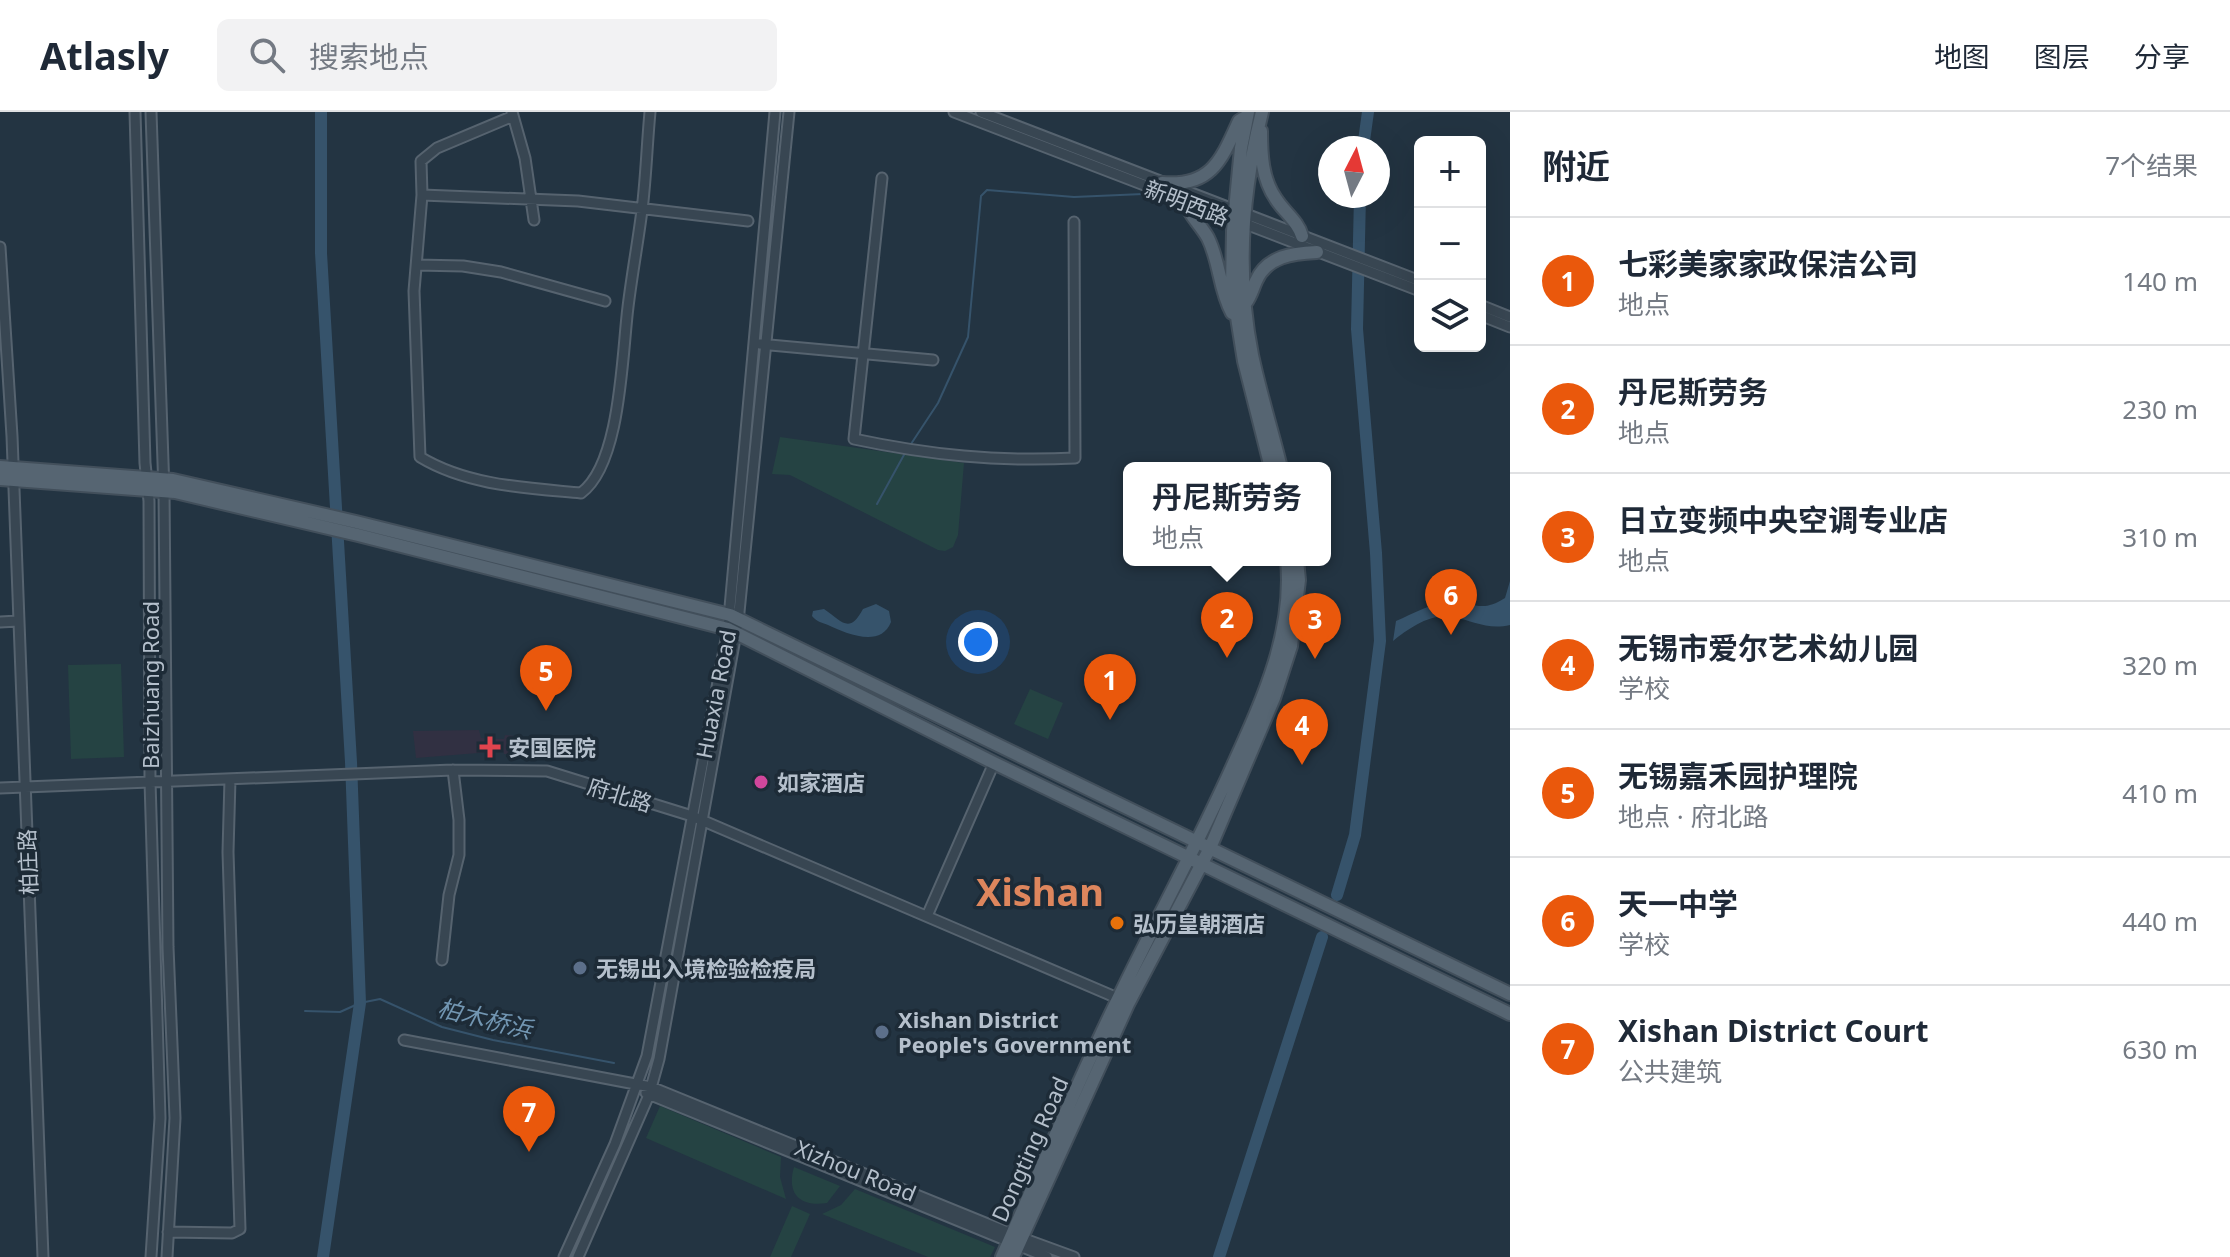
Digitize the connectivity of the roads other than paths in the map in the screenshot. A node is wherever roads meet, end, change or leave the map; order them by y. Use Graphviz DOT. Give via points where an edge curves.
graph roads {
  1 [pos="135,112"];
  2 [pos="151,112"];
  3 [pos="650,112"];
  4 [pos="775,112"];
  5 [pos="789,112"];
  6 [pos="954,112"];
  7 [pos="981,112"];
  8 [pos="1262,112"];
  9 [pos="512,114"];
  10 [pos="1247,114"];
  11 [pos="882,178"];
  12 [pos="1162,183"];
  13 [pos="422,195"];
  14 [pos="531,200"];
  15 [pos="1184,200"];
  16 [pos="643,207"];
  17 [pos="1239,217"];
  18 [pos="534,220"];
  19 [pos="748,221"];
  20 [pos="1074,222"];
  21 [pos="1302,236"];
  22 [pos="0,247"];
  23 [pos="1317,252"];
  24 [pos="417,265"];
  25 [pos="1376,268"];
  26 [pos="1417,280"];
  27 [pos="1414,288"];
  28 [pos="605,301"];
  29 [pos="1245,304"];
  30 [pos="1486,307"];
  31 [pos="1486,317"];
  32 [pos="1510,317"];
  33 [pos="1237,321"];
  34 [pos="1510,327"];
  35 [pos="753,343"];
  36 [pos="765,344"];
  37 [pos="863,353"];
  38 [pos="933,360"];
  39 [pos="1269,462"];
  40 [pos="1279,462"];
  41 [pos="6,473"];
  42 [pos="147,483"];
  43 [pos="163,485"];
  44 [pos="357,528"];
  45 [pos="1288,566"];
  46 [pos="1298,566"];
  47 [pos="734,616"];
  48 [pos="18,621"];
  49 [pos="0,622"];
  50 [pos="732,631"];
  51 [pos="994,763"];
  52 [pos="453,770"];
  53 [pos="230,779"];
  54 [pos="150,781"];
  55 [pos="165,781"];
  56 [pos="25,786"];
  57 [pos="0,788"];
  58 [pos="692,816"];
  59 [pos="704,821"];
  60 [pos="1204,845"];
  61 [pos="1196,860"];
  62 [pos="927,916"];
  63 [pos="442,960"];
  64 [pos="1510,994"];
  65 [pos="1123,1001"];
  66 [pos="1510,1014"];
  67 [pos="404,1040"];
  68 [pos="638,1085"];
  69 [pos="650,1091"];
  70 [pos="168,1232"];
  71 [pos="1015,1244"];
  72 [pos="43,1257"];
  73 [pos="151,1257"];
  74 [pos="167,1257"];
  75 [pos="564,1257"];
  76 [pos="578,1257"];
  77 [pos="1002,1257"];
  78 [pos="1047,1257"];
  79 [pos="1074,1257"];
  1 -- 42 [label="street, Baizhuang Road"];
  2 -- 43 [label="street, Baizhuang Road"];
  3 -- 16 [label="street"];
  4 -- 35 [label="street, Huaxia Road"];
  5 -- 36 [label="street, Huaxia Road"];
  6 -- 15 [label="street, 新明西路"];
  7 -- 12 [label="street, 新明西路"];
  8 -- 17 [label="main road"];
  8 -- 21 [label="main road" via="1266,179"];
  9 -- 13 [label="street" via="437,148 421,161"];
  9 -- 14 [label="street"];
  10 -- 12 [label="main road" via="1220,161 1203,177"];
  10 -- 17 [label="main road"];
  11 -- 37 [label="street"];
  12 -- 17 [label="street, 新明西路"];
  13 -- 14 [label="street"];
  13 -- 24 [label="street"];
  14 -- 16 [label="street"];
  14 -- 18 [label="street"];
  15 -- 17 [label="street, 新明西路"];
  15 -- 33 [label="main road" via="1209,240 1224,298"];
  16 -- 19 [label="street"];
  16 -- 24 [label="street" via="616,414 593,484 581,493 498,484 420,457"];
  17 -- 21 [label="street, 新明西路"];
  17 -- 23 [label="street, 新明西路"];
  17 -- 29 [label="main road"];
  17 -- 33 [label="main road" via="1232,286"];
  20 -- 37 [label="street" via="1075,458 993,460 854,439"];
  21 -- 25 [label="street, 新明西路"];
  22 -- 41 [label="street, 柏庄路"];
  23 -- 25 [label="street, 新明西路"];
  23 -- 29 [label="main road" via="1273,261"];
  24 -- 28 [label="street" via="501,272"];
  25 -- 26 [label="street, 新明西路"];
  25 -- 27 [label="street, 新明西路"];
  29 -- 40 [label="main road" via="1252,355"];
  30 -- 32 [label="street"];
  31 -- 34 [label="street"];
  33 -- 39 [label="main road"];
  35 -- 36 [label="street"];
  35 -- 47 [label="street, Huaxia Road"];
  36 -- 37 [label="street"];
  36 -- 47 [label="street, Huaxia Road"];
  37 -- 38 [label="street"];
  41 -- 42 [label="main road"];
  41 -- 48 [label="street, 柏庄路"];
  42 -- 43 [label="main road"];
  42 -- 54 [label="street, Baizhuang Road"];
  43 -- 44 [label="main road"];
  43 -- 55 [label="street, Baizhuang Road"];
  44 -- 47 [label="main road"];
  44 -- 50 [label="main road"];
  45 -- 60 [label="main road" via="1281,644"];
  46 -- 60 [label="main road" via="1291,646 1274,698"];
  47 -- 50 [label="street, Huaxia Road"];
  47 -- 60 [label="main road"];
  48 -- 49 [label="street"];
  48 -- 56 [label="street, 柏庄路"];
  50 -- 51 [label="main road"];
  50 -- 58 [label="street, Huaxia Road"];
  50 -- 59 [label="street, Huaxia Road"];
  51 -- 61 [label="main road"];
  51 -- 62 [label="street"];
  52 -- 53 [label="street, 府北路"];
  52 -- 58 [label="street, 府北路" via="547,771"];
  52 -- 63 [label="street" via="459,855"];
  53 -- 55 [label="street, 府北路"];
  53 -- 70 [label="street" via="240,1229"];
  54 -- 55 [label="street, 府北路"];
  54 -- 56 [label="street, 府北路"];
  54 -- 73 [label="street, Baizhuang Road" via="160,1118"];
  55 -- 70 [label="street, Baizhuang Road" via="175,1118"];
  56 -- 57 [label="street, 府北路"];
  56 -- 72 [label="street, 柏庄路"];
  58 -- 59 [label="street, 府北路"];
  58 -- 68 [label="street, Huaxia Road"];
  59 -- 62 [label="street, 府北路"];
  59 -- 69 [label="street, Huaxia Road"];
  60 -- 61 [label="main road, Dongting Road"];
  60 -- 64 [label="main road"];
  61 -- 65 [label="main road, Dongting Road"];
  61 -- 66 [label="main road"];
  62 -- 65 [label="street, 府北路"];
  65 -- 71 [label="main road, Dongting Road"];
  67 -- 68 [label="street, Xizhou Road"];
  68 -- 69 [label="street, Xizhou Road"];
  68 -- 75 [label="street, Huaxia Road"];
  69 -- 71 [label="street, Xizhou Road"];
  69 -- 76 [label="street, Huaxia Road"];
  70 -- 74 [label="street, Baizhuang Road"];
  71 -- 77 [label="main road, Dongting Road"];
  71 -- 78 [label="street, Xizhou Road"];
  71 -- 79 [label="street, Xizhou Road"];
}
